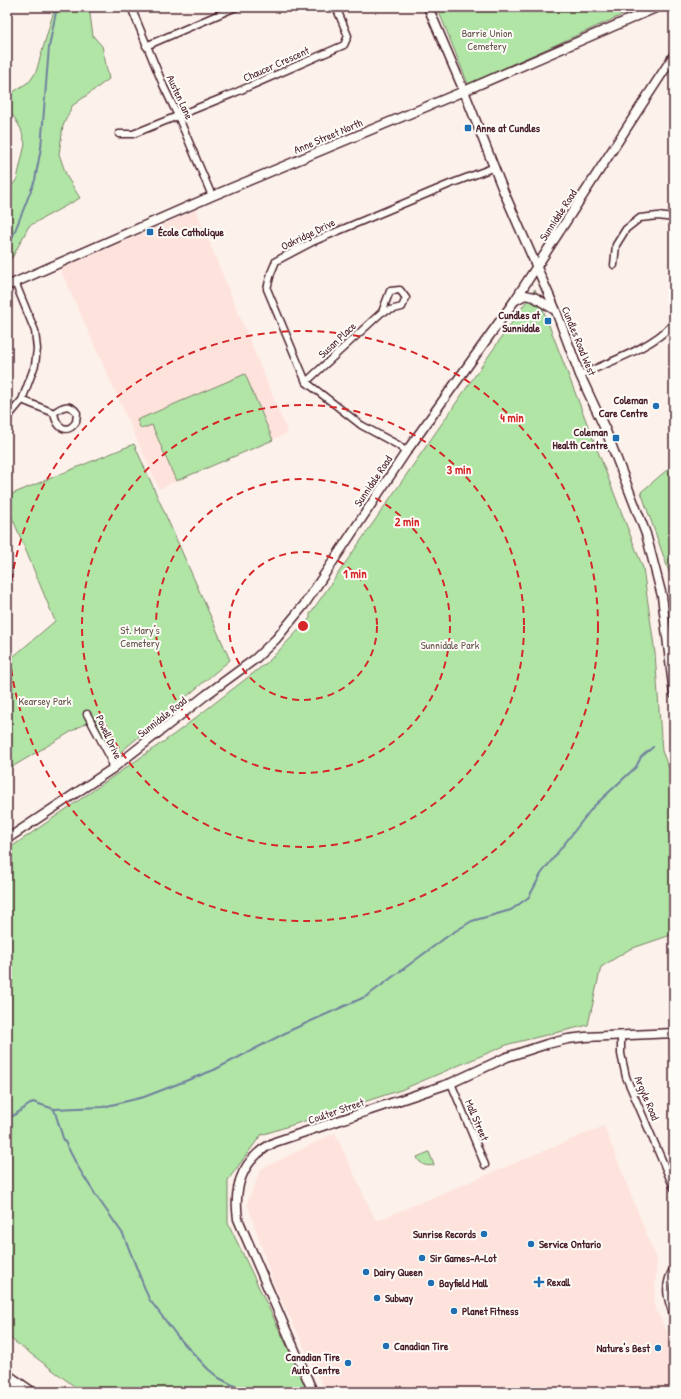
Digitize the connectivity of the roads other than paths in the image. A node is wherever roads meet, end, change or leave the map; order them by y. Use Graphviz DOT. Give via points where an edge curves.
graph roads {
  1 [pos="131,7"];
  2 [pos="236,7"];
  3 [pos="336,7"];
  4 [pos="428,7"];
  5 [pos="658,7"];
  6 [pos="146,46"];
  7 [pos="674,55"];
  8 [pos="464,91"];
  9 [pos="178,116"];
  10 [pos="119,134"];
  11 [pos="495,167"];
  12 [pos="212,196"];
  13 [pos="674,218"];
  14 [pos="614,265"];
  15 [pos="536,269"];
  16 [pos="15,282"];
  17 [pos="7,286"];
  18 [pos="515,300"];
  19 [pos="556,310"];
  20 [pos="382,312"];
  21 [pos="674,323"];
  22 [pos="580,375"];
  23 [pos="306,382"];
  24 [pos="22,400"];
  25 [pos="54,413"];
  26 [pos="7,418"];
  27 [pos="406,452"];
  28 [pos="674,694"];
  29 [pos="87,714"];
  30 [pos="112,769"];
  31 [pos="7,839"];
  32 [pos="674,1033"];
  33 [pos="621,1036"];
  34 [pos="451,1083"];
  35 [pos="485,1165"];
  36 [pos="674,1188"];
  37 [pos="674,1268"];
  38 [pos="674,1316"];
  39 [pos="7,1376"];
  40 [pos="7,1386"];
  41 [pos="15,1392"];
  42 [pos="30,1392"];
  43 [pos="313,1392"];
  1 -- 6 [label="street, Austen Lane"];
  2 -- 6 [label="street"];
  3 -- 9 [label="street, Chaucer Crescent" via="348,36 344,46"];
  4 -- 8 [label="street, Cundles Road West"];
  5 -- 8 [label="street, Anne Street North"];
  6 -- 9 [label="street, Austen Lane"];
  7 -- 15 [label="street, Sunnidale Road"];
  8 -- 11 [label="street, Cundles Road West"];
  8 -- 12 [label="street, Anne Street North"];
  9 -- 10 [label="street, Chaucer Crescent" via="133,134"];
  9 -- 12 [label="street, Austen Lane"];
  11 -- 15 [label="street, Cundles Road West"];
  11 -- 23 [label="street, Oakridge Drive" via="312,242 276,261 270,273 267,289"];
  12 -- 16 [label="street, Anne Street North"];
  13 -- 14 [label="street" via="640,218 626,229 616,245"];
  15 -- 18 [label="street, Sunnidale Road"];
  15 -- 19 [label="street, Cundles Road West"];
  16 -- 17 [label="street, Anne Street North"];
  16 -- 24 [label="street" via="35,331 37,349 36,365"];
  18 -- 19 [label="street" via="525,295"];
  18 -- 27 [label="street, Sunnidale Road"];
  19 -- 22 [label="street, Cundles Road West"];
  20 -- 23 [label="street, Susan Place"];
  21 -- 22 [label="street" via="650,343"];
  22 -- 28 [label="street, Cundles Road West" via="606,431 646,534 662,596"];
  23 -- 27 [label="street, Oakridge Drive" via="361,425"];
  24 -- 25 [label="street"];
  24 -- 26 [label="street"];
  27 -- 30 [label="street, Sunnidale Road" via="304,605 276,639 255,659"];
  29 -- 30 [label="street, Powell Drive" via="110,757"];
  30 -- 31 [label="street, Sunnidale Road"];
  32 -- 33 [label="street, Coulter Street"];
  33 -- 34 [label="street, Coulter Street" via="568,1039 547,1044 507,1057"];
  33 -- 36 [label="street, Argyle Road" via="621,1054 626,1077"];
  34 -- 35 [label="street, Mall Street"];
  34 -- 43 [label="street, Coulter Street" via="275,1142 256,1154 243,1172 237,1195 238,1219"];
  37 -- 38 [label="street" via="669,1276 667,1291"];
  39 -- 42 [label="highway"];
  40 -- 41 [label="highway"];
}
